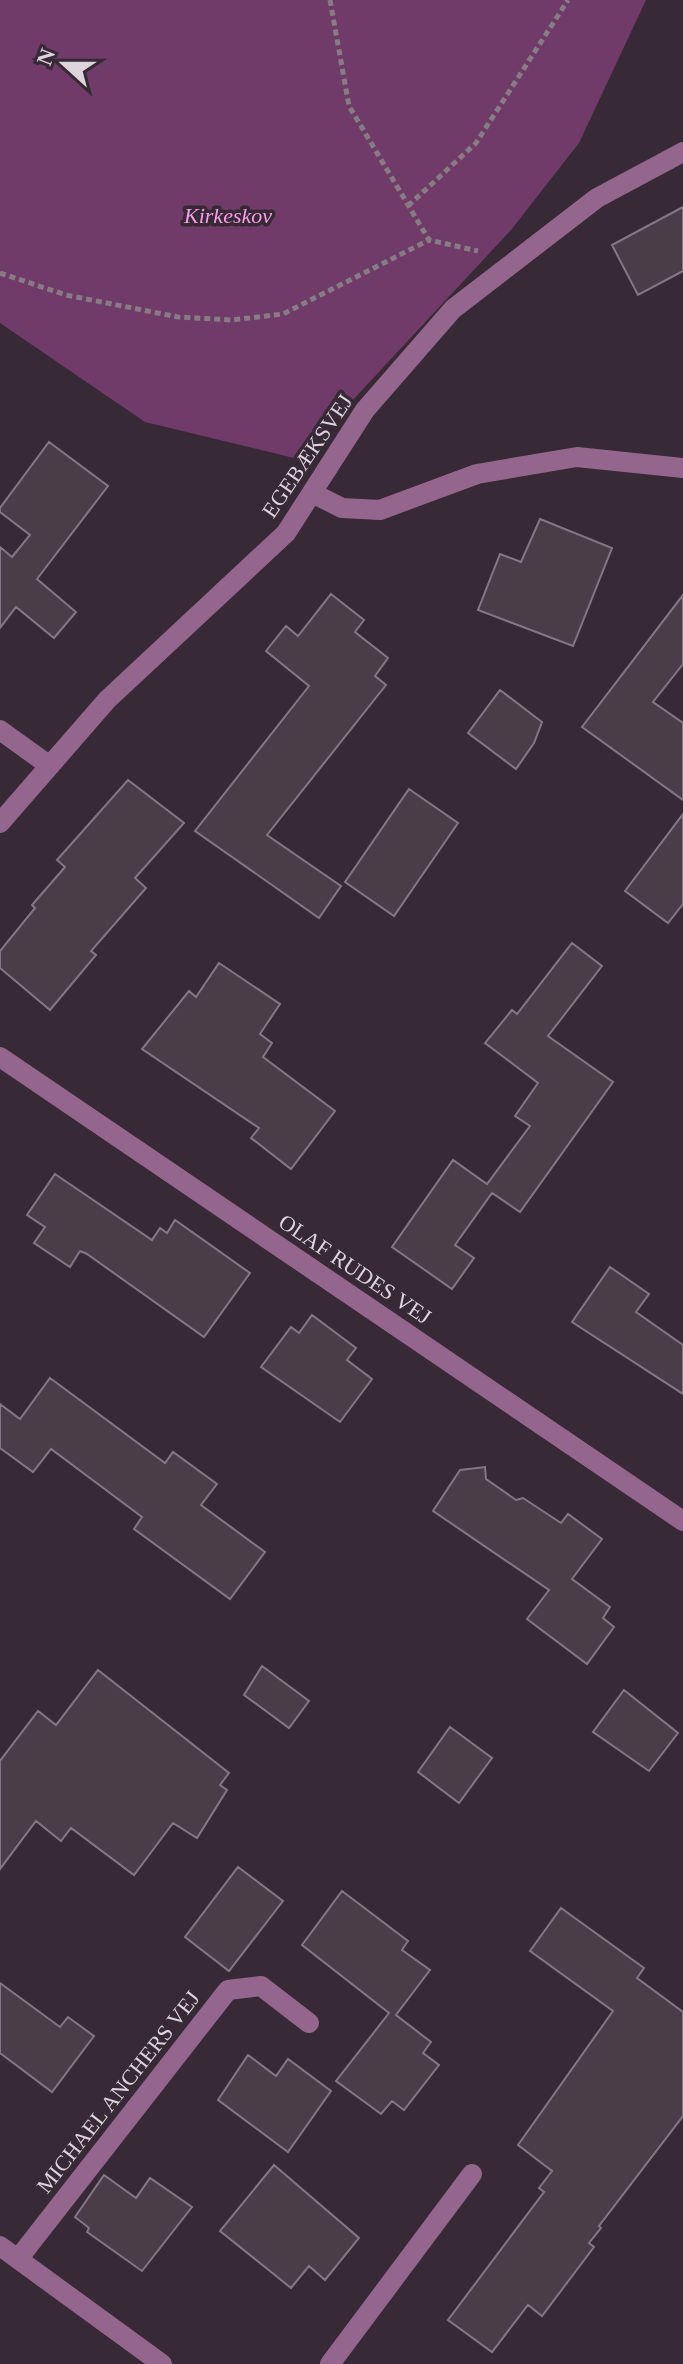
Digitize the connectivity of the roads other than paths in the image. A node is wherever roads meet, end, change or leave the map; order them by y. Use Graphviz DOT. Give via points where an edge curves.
graph roads {
  1 [pos="683,152"];
  2 [pos="683,468"];
  3 [pos="312,493"];
  4 [pos="0,730"];
  5 [pos="50,766"];
  6 [pos="0,823"];
  7 [pos="0,1057"];
  8 [pos="683,1521"];
  9 [pos="309,2023"];
  10 [pos="472,2174"];
  11 [pos="0,2246"];
  12 [pos="18,2259"];
  13 [pos="162,2364"];
  14 [pos="330,2364"];
  1 -- 3 [label="street, EGEBÆKSVEJ" via="597,198 453,309 365,410"];
  2 -- 3 [label="street" via="577,457 477,474 380,510 342,508"];
  3 -- 5 [label="street, EGEBÆKSVEJ" via="286,533 107,700"];
  4 -- 5 [label="street"];
  5 -- 6 [label="street, EGEBÆKSVEJ"];
  7 -- 8 [label="street, OLAF RUDES VEJ"];
  9 -- 12 [label="street, MICHAEL ANCHERS VEJ" via="261,1986 228,1990"];
  10 -- 14 [label="street"];
  11 -- 12 [label="street"];
  12 -- 13 [label="street"];
}
